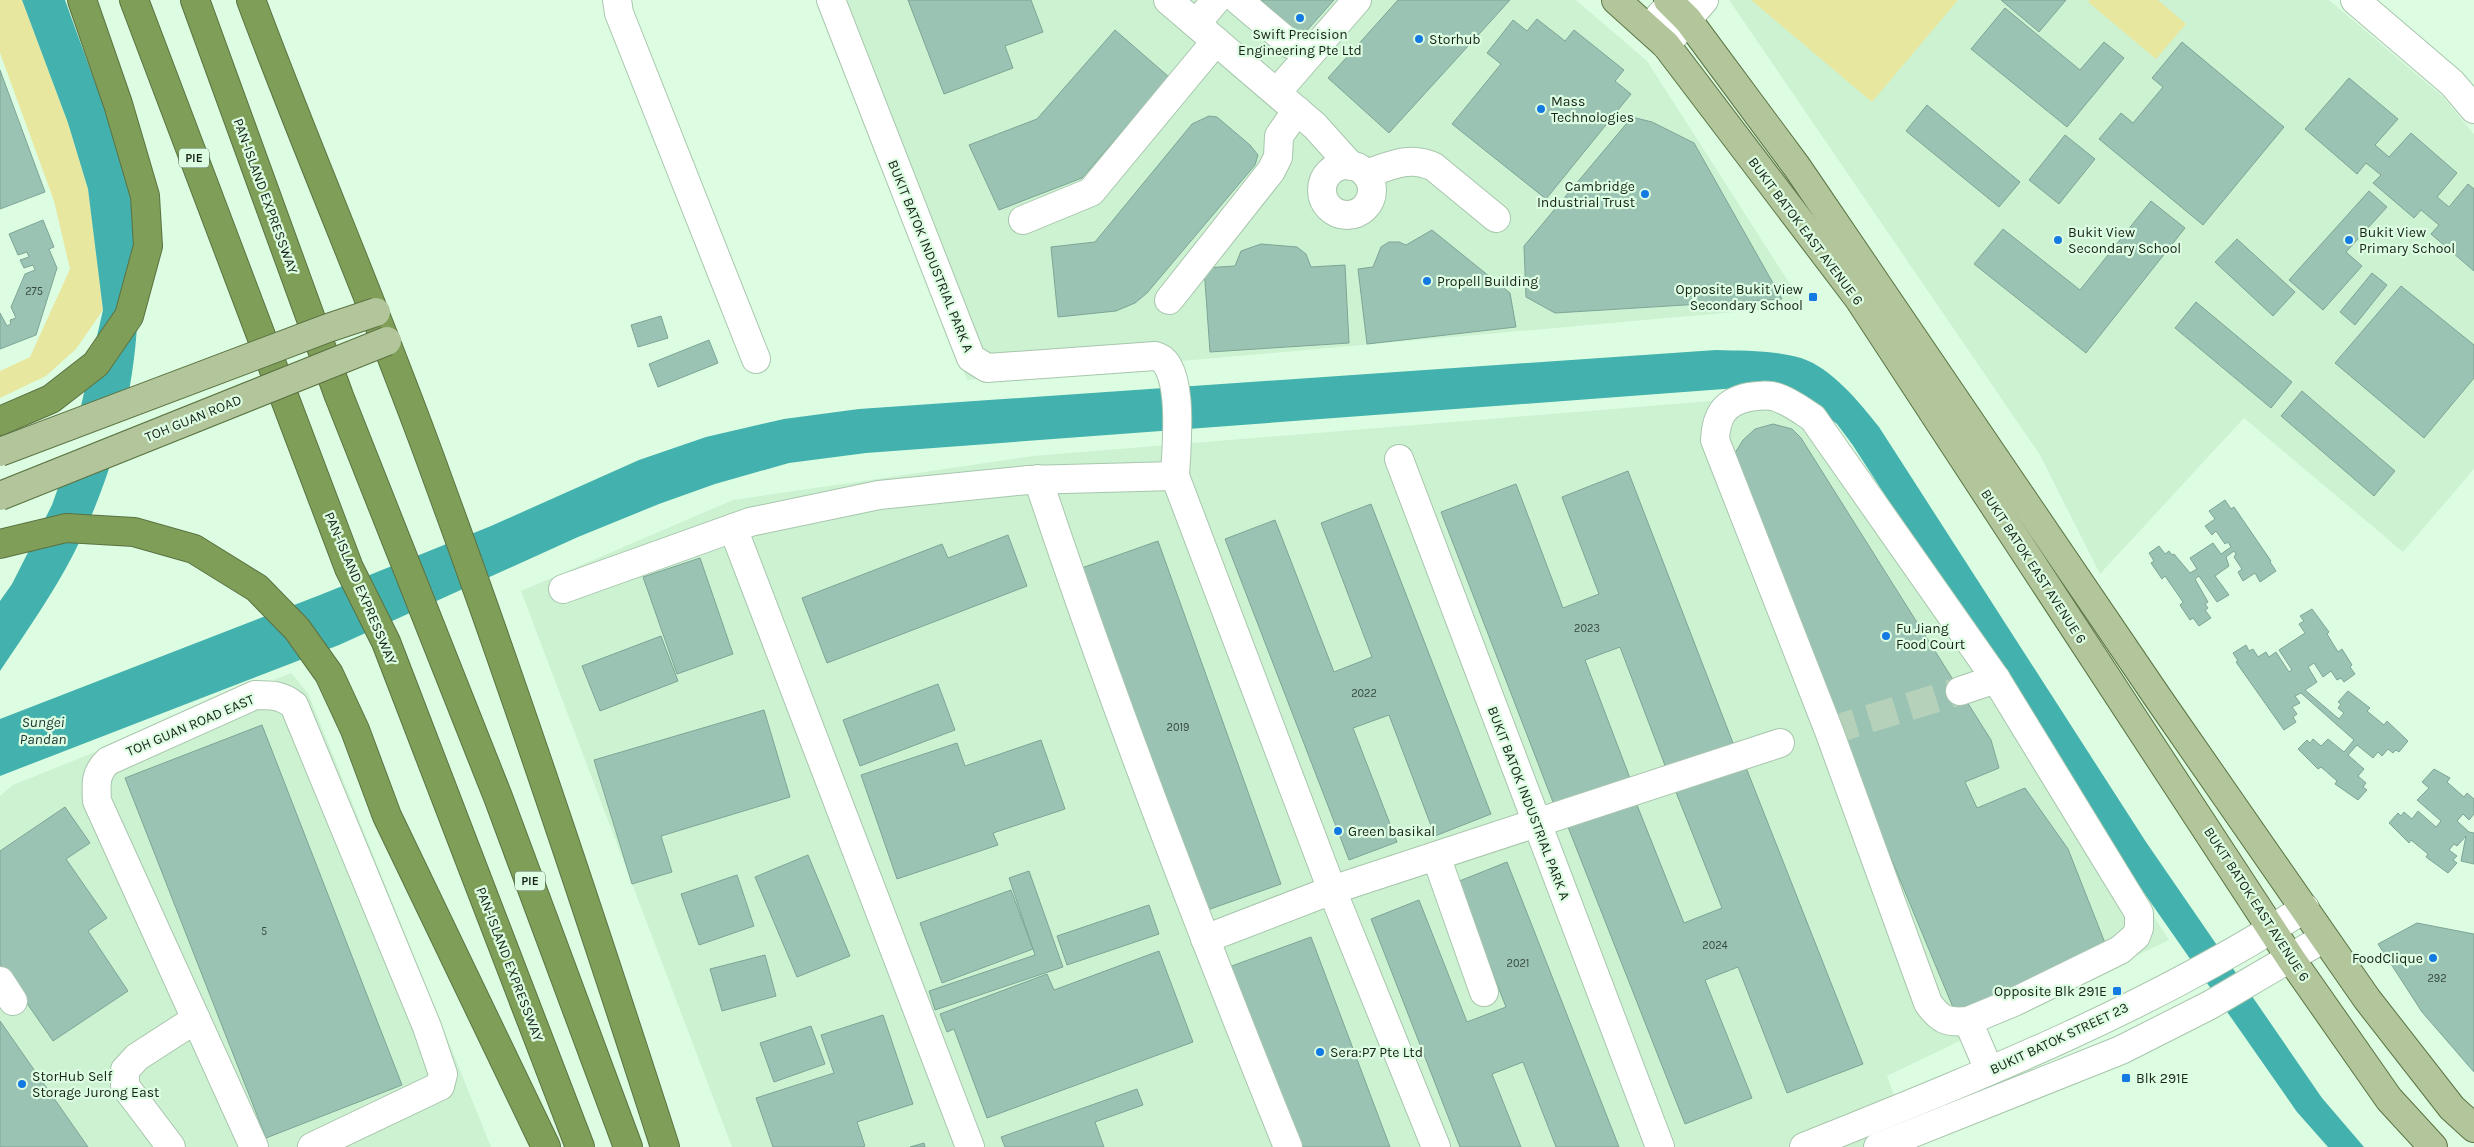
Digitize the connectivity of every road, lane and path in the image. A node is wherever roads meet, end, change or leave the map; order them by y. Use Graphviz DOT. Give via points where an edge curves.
graph roads {
  1 [pos="82,0"];
  2 [pos="134,0"];
  3 [pos="195,0"];
  4 [pos="251,0"];
  5 [pos="618,0"];
  6 [pos="831,0"];
  7 [pos="1168,0"];
  8 [pos="1216,0"];
  9 [pos="1238,0"];
  10 [pos="1357,0"];
  11 [pos="1616,0"];
  12 [pos="2355,0"];
  13 [pos="2377,0"];
  14 [pos="1681,5"];
  15 [pos="1206,32"];
  16 [pos="1657,37"];
  17 [pos="1290,44"];
  18 [pos="2474,86"];
  19 [pos="1287,101"];
  20 [pos="2474,109"];
  21 [pos="1496,218"];
  22 [pos="1023,220"];
  23 [pos="1169,300"];
  24 [pos="376,312"];
  25 [pos="387,341"];
  26 [pos="756,359"];
  27 [pos="0,421"];
  28 [pos="0,452"];
  29 [pos="1399,459"];
  30 [pos="1176,476"];
  31 [pos="1038,479"];
  32 [pos="0,496"];
  33 [pos="733,528"];
  34 [pos="0,544"];
  35 [pos="563,589"];
  36 [pos="1996,679"];
  37 [pos="1960,691"];
  38 [pos="1780,744"];
  39 [pos="1536,823"];
  40 [pos="1436,856"];
  41 [pos="1332,890"];
  42 [pos="2305,908"];
  43 [pos="2272,929"];
  44 [pos="2324,938"];
  45 [pos="1204,939"];
  46 [pos="2291,959"];
  47 [pos="1484,992"];
  48 [pos="196,1019"];
  49 [pos="1968,1021"];
  50 [pos="1989,1070"];
  51 [pos="2474,1128"];
  52 [pos="1933,1137"];
  53 [pos="171,1147"];
  54 [pos="254,1147"];
  55 [pos="312,1147"];
  56 [pos="546,1147"];
  57 [pos="580,1147"];
  58 [pos="628,1147"];
  59 [pos="665,1147"];
  60 [pos="970,1147"];
  61 [pos="1288,1147"];
  62 [pos="1436,1147"];
  63 [pos="1660,1147"];
  64 [pos="1804,1147"];
  65 [pos="1878,1147"];
  66 [pos="2433,1147"];
  1 -- 27 [label="highway" via="145,196 148,246 129,316 96,364 51,399"];
  2 -- 57 [label="highway, PAN-ISLAND EXPRESSWAY / PIE" via="350,568 386,642"];
  3 -- 58 [label="highway, PAN-ISLAND EXPRESSWAY / PIE" via="339,396 498,797"];
  4 -- 24 [label="highway"];
  5 -- 26 [label="street" via="619,13"];
  6 -- 30 [label="street, BUKIT BATOK INDUSTRIAL PARK A" via="971,358 987,368 1155,356 1166,362 1175,379"];
  7 -- 15 [label="street"];
  8 -- 15 [label="street"];
  9 -- 17 [label="street"];
  10 -- 19 [label="street"];
  11 -- 16 [label="main road, BUKIT BATOK EAST AVENUE 6"];
  12 -- 20 [label="street" via="2452,83"];
  13 -- 18 [label="street"];
  14 -- 16 [label="street"];
  14 -- 42 [label="main road, BUKIT BATOK EAST AVENUE 6" via="1797,167 2158,698"];
  15 -- 19 [label="street"];
  15 -- 22 [label="street" via="1091,192"];
  16 -- 43 [label="main road, BUKIT BATOK EAST AVENUE 6" via="1859,299"];
  19 -- 21 [label="street" via="1359,170 1403,161 1425,162"];
  19 -- 23 [label="street" via="1278,157 1271,171"];
  24 -- 25 [label="highway"];
  24 -- 28 [label="main road, bridge"];
  25 -- 32 [label="main road, TOH GUAN ROAD, bridge"];
  25 -- 59 [label="highway" via="593,924"];
  29 -- 39 [label="street, BUKIT BATOK INDUSTRIAL PARK A"];
  30 -- 31 [label="street"];
  30 -- 41 [label="street"];
  31 -- 33 [label="street" via="879,495"];
  31 -- 45 [label="street"];
  33 -- 35 [label="street"];
  33 -- 60 [label="street"];
  34 -- 56 [label="highway" via="66,528 134,532 194,549 257,588 297,629 329,674 355,730 387,816"];
  36 -- 37 [label="street"];
  36 -- 49 [label="street" via="2136,906 2140,920 2136,936 2120,950"];
  36 -- 49 [label="street" via="1813,418 1774,396 1736,400 1724,407 1716,423 1715,440 1829,731 1928,1003 1945,1020"];
  38 -- 39 [label="street"];
  39 -- 40 [label="street"];
  39 -- 63 [label="street, BUKIT BATOK INDUSTRIAL PARK A"];
  40 -- 41 [label="street"];
  40 -- 47 [label="street"];
  41 -- 45 [label="street"];
  41 -- 62 [label="street"];
  42 -- 43 [label="street, BUKIT BATOK STREET 23"];
  42 -- 44 [label="main road, BUKIT BATOK EAST AVENUE 6"];
  43 -- 46 [label="main road, BUKIT BATOK EAST AVENUE 6"];
  43 -- 50 [label="street, BUKIT BATOK STREET 23" via="2105,1018"];
  44 -- 46 [label="street"];
  44 -- 51 [label="main road, BUKIT BATOK EAST AVENUE 6" via="2401,1045 2452,1108"];
  45 -- 61 [label="street"];
  46 -- 52 [label="street" via="2122,1050"];
  46 -- 66 [label="main road, BUKIT BATOK EAST AVENUE 6" via="2389,1099"];
  48 -- 53 [label="street" via="137,1057 125,1070 124,1086"];
  48 -- 54 [label="street, TOH GUAN ROAD EAST"];
  48 -- 55 [label="street, TOH GUAN ROAD EAST" via="97,801 96,780 99,769 108,761 255,695 282,696 294,706 443,1074 440,1086"];
  49 -- 50 [label="street"];
  50 -- 64 [label="street, BUKIT BATOK STREET 23"];
  52 -- 65 [label="street"];
}
